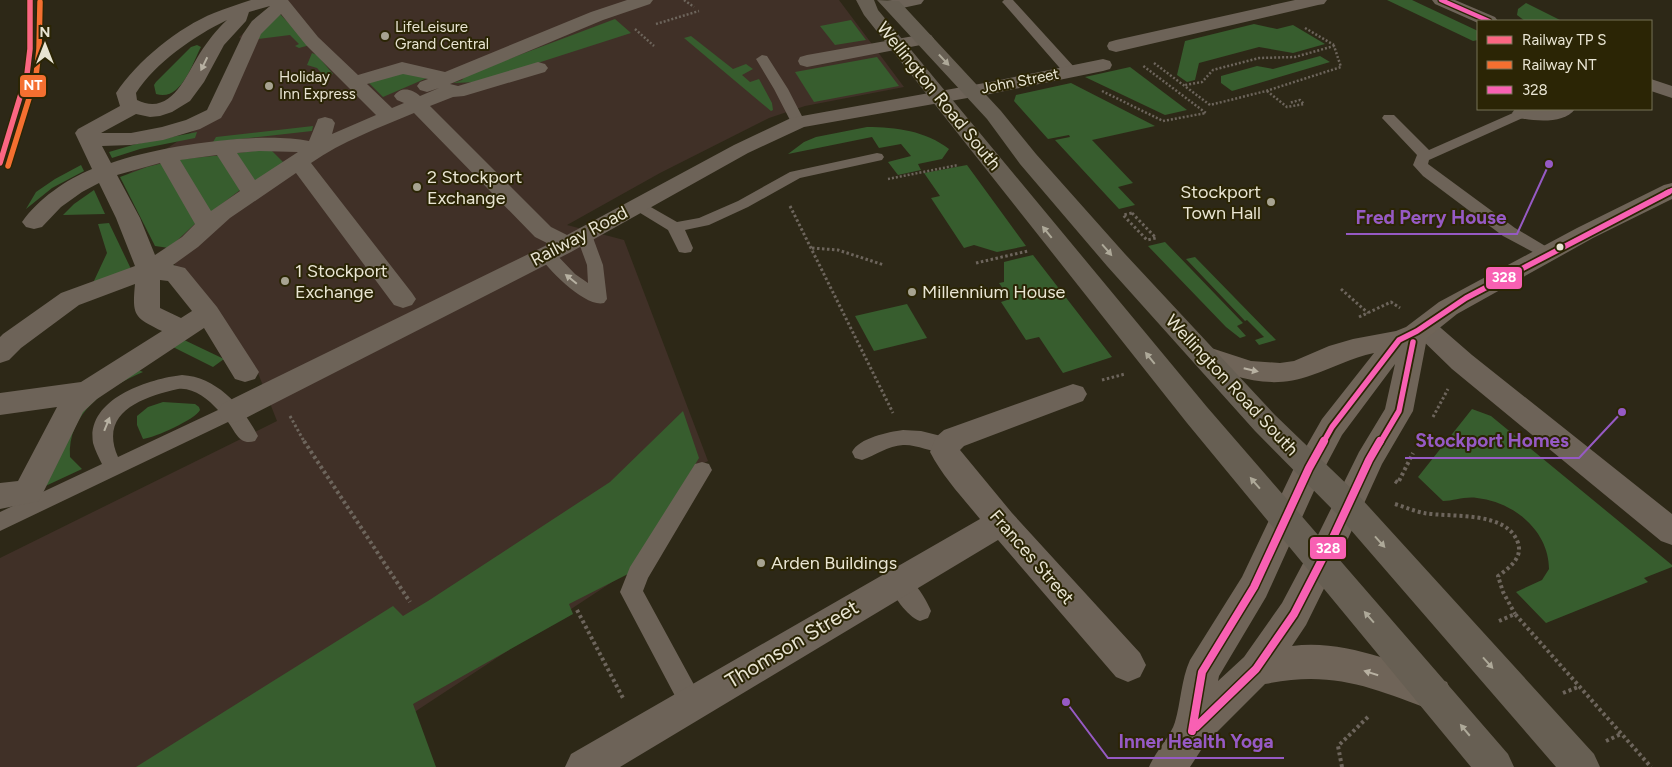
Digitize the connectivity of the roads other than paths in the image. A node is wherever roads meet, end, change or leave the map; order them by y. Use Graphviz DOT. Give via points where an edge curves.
graph roads {
  1 [pos="644,0"];
  2 [pos="865,0"];
  3 [pos="915,0"];
  4 [pos="1318,0"];
  5 [pos="1441,0"];
  6 [pos="273,1"];
  7 [pos="890,2"];
  8 [pos="1008,2"];
  9 [pos="1491,3"];
  10 [pos="242,10"];
  11 [pos="1470,13"];
  12 [pos="1487,20"];
  13 [pos="924,39"];
  14 [pos="179,40"];
  15 [pos="217,41"];
  16 [pos="897,44"];
  17 [pos="1116,46"];
  18 [pos="762,59"];
  19 [pos="807,61"];
  20 [pos="1103,65"];
  21 [pos="538,68"];
  22 [pos="1070,72"];
  23 [pos="344,81"];
  24 [pos="445,84"];
  25 [pos="1652,84"];
  26 [pos="972,91"];
  27 [pos="1672,92"];
  28 [pos="938,96"];
  29 [pos="411,100"];
  30 [pos="134,107"];
  31 [pos="1563,110"];
  32 [pos="383,111"];
  33 [pos="215,113"];
  34 [pos="1522,113"];
  35 [pos="1389,118"];
  36 [pos="798,122"];
  37 [pos="309,124"];
  38 [pos="85,133"];
  39 [pos="214,141"];
  40 [pos="317,149"];
  41 [pos="166,154"];
  42 [pos="1428,156"];
  43 [pos="877,157"];
  44 [pos="298,161"];
  45 [pos="104,172"];
  46 [pos="1672,190"];
  47 [pos="252,192"];
  48 [pos="637,205"];
  49 [pos="60,219"];
  50 [pos="208,226"];
  51 [pos="675,227"];
  52 [pos="566,245"];
  53 [pos="685,248"];
  54 [pos="1546,254"];
  55 [pos="149,270"];
  56 [pos="97,289"];
  57 [pos="403,299"];
  58 [pos="148,313"];
  59 [pos="208,313"];
  60 [pos="183,330"];
  61 [pos="1413,334"];
  62 [pos="0,353"];
  63 [pos="1205,356"];
  64 [pos="245,372"];
  65 [pos="87,392"];
  66 [pos="1073,394"];
  67 [pos="0,404"];
  68 [pos="232,412"];
  69 [pos="248,436"];
  70 [pos="946,445"];
  71 [pos="862,452"];
  72 [pos="1309,468"];
  73 [pos="114,469"];
  74 [pos="702,470"];
  75 [pos="0,496"];
  76 [pos="1348,506"];
  77 [pos="1286,520"];
  78 [pos="0,522"];
  79 [pos="1001,522"];
  80 [pos="1672,532"];
  81 [pos="1321,562"];
  82 [pos="898,581"];
  83 [pos="920,611"];
  84 [pos="1128,665"];
  85 [pos="1256,669"];
  86 [pos="1434,694"];
  87 [pos="692,703"];
  88 [pos="1192,731"];
  89 [pos="584,767"];
  90 [pos="1168,767"];
  91 [pos="1495,767"];
  92 [pos="1581,767"];
  1 -- 24 [label="street" via="597,16"];
  2 -- 16 [label="highway, Wellington Road South"];
  3 -- 7 [label="street"];
  4 -- 17 [label="street"];
  5 -- 11 [label="street"];
  6 -- 10 [label="street"];
  6 -- 23 [label="street" via="312,41"];
  6 -- 33 [label="street" via="252,34"];
  7 -- 13 [label="highway, Wellington Road South"];
  8 -- 22 [label="lane"];
  9 -- 11 [label="street"];
  10 -- 14 [label="street" via="219,17"];
  10 -- 15 [label="street" via="240,17"];
  11 -- 12 [label="street"];
  13 -- 16 [label="street"];
  13 -- 26 [label="highway, Wellington Road South, one-way"];
  14 -- 15 [label="street"];
  14 -- 30 [label="street" via="149,64 129,87 126,99"];
  15 -- 30 [label="street, one-way" via="184,98 161,109"];
  16 -- 19 [label="street"];
  16 -- 28 [label="highway, Wellington Road South"];
  18 -- 36 [label="lane"];
  20 -- 22 [label="street, John Street"];
  21 -- 24 [label="street" via="457,92"];
  22 -- 26 [label="street, John Street"];
  23 -- 24 [label="street" via="402,68 412,69"];
  23 -- 32 [label="street"];
  24 -- 29 [label="street"];
  25 -- 27 [label="street"];
  26 -- 28 [label="street, John Street"];
  26 -- 63 [label="highway, Wellington Road South, one-way" via="1116,260"];
  28 -- 36 [label="street, Railway Road"];
  77 -- 28 [label="highway, Wellington Road South, one-way" via="1156,366"];
  29 -- 32 [label="street"];
  29 -- 52 [label="street" via="543,232"];
  30 -- 38 [label="street"];
  31 -- 34 [label="street" via="1553,114"];
  32 -- 37 [label="street"];
  32 -- 40 [label="street"];
  33 -- 38 [label="street" via="173,131 131,139 107,140"];
  33 -- 39 [label="street"];
  34 -- 42 [label="lane"];
  35 -- 42 [label="lane"];
  36 -- 48 [label="street, Railway Road"];
  37 -- 39 [label="street"];
  37 -- 40 [label="street"];
  38 -- 45 [label="street"];
  39 -- 40 [label="street" via="298,144"];
  39 -- 41 [label="street"];
  39 -- 47 [label="street"];
  40 -- 44 [label="street"];
  41 -- 45 [label="street"];
  41 -- 50 [label="street"];
  42 -- 54 [label="lane" via="1422,158 1420,165 1428,173 1509,232"];
  43 -- 51 [label="lane" via="795,175 703,222"];
  44 -- 47 [label="street"];
  44 -- 57 [label="street"];
  45 -- 49 [label="street" via="80,183 35,220"];
  45 -- 55 [label="street" via="128,218"];
  46 -- 54 [label="main road"];
  47 -- 50 [label="street"];
  48 -- 51 [label="lane"];
  48 -- 52 [label="street, Railway Road"];
  50 -- 55 [label="street"];
  51 -- 53 [label="lane"];
  52 -- 68 [label="street, Railway Road"];
  54 -- 61 [label="main road" via="1448,308"];
  55 -- 56 [label="street"];
  55 -- 58 [label="street"];
  55 -- 59 [label="street" via="176,274"];
  56 -- 58 [label="street"];
  56 -- 62 [label="street" via="70,299"];
  58 -- 60 [label="street"];
  59 -- 60 [label="street"];
  59 -- 64 [label="street"];
  60 -- 65 [label="street"];
  63 -- 61 [label="main road, one-way" via="1256,372 1278,373 1296,371 1361,346"];
  61 -- 72 [label="main road" via="1332,427"];
  61 -- 76 [label="main road" via="1399,411 1369,460"];
  61 -- 80 [label="street" via="1462,362"];
  63 -- 72 [label="highway, Wellington Road South"];
  65 -- 67 [label="street"];
  65 -- 75 [label="street" via="72,405 28,492"];
  66 -- 70 [label="street" via="954,438"];
  68 -- 69 [label="lane"];
  68 -- 73 [label="lane"];
  73 -- 68 [label="lane, one-way" via="102,440 106,423 129,397 150,388 184,382 223,401"];
  70 -- 71 [label="lane" via="903,436"];
  70 -- 79 [label="street, Frances Street" via="945,452 950,462"];
  72 -- 76 [label="highway, Wellington Road South"];
  72 -- 77 [label="main road"];
  73 -- 78 [label="lane"];
  74 -- 87 [label="lane" via="638,574 631,592"];
  76 -- 81 [label="main road"];
  76 -- 92 [label="highway, Wellington Road South, one-way"];
  77 -- 81 [label="highway, Wellington Road South"];
  77 -- 88 [label="main road" via="1254,587 1202,672"];
  79 -- 82 [label="street, Thomson Street"];
  79 -- 84 [label="street, Frances Street"];
  81 -- 85 [label="main road" via="1294,614"];
  86 -- 81 [label="highway, Wellington Road South, one-way"];
  82 -- 83 [label="lane"];
  82 -- 87 [label="street, Thomson Street"];
  86 -- 85 [label="main road, one-way" via="1326,662 1290,662"];
  85 -- 88 [label="main road"];
  91 -- 86 [label="highway, Wellington Road South, one-way"];
  87 -- 89 [label="street, Thomson Street"];
  88 -- 90 [label="main road"];
}
